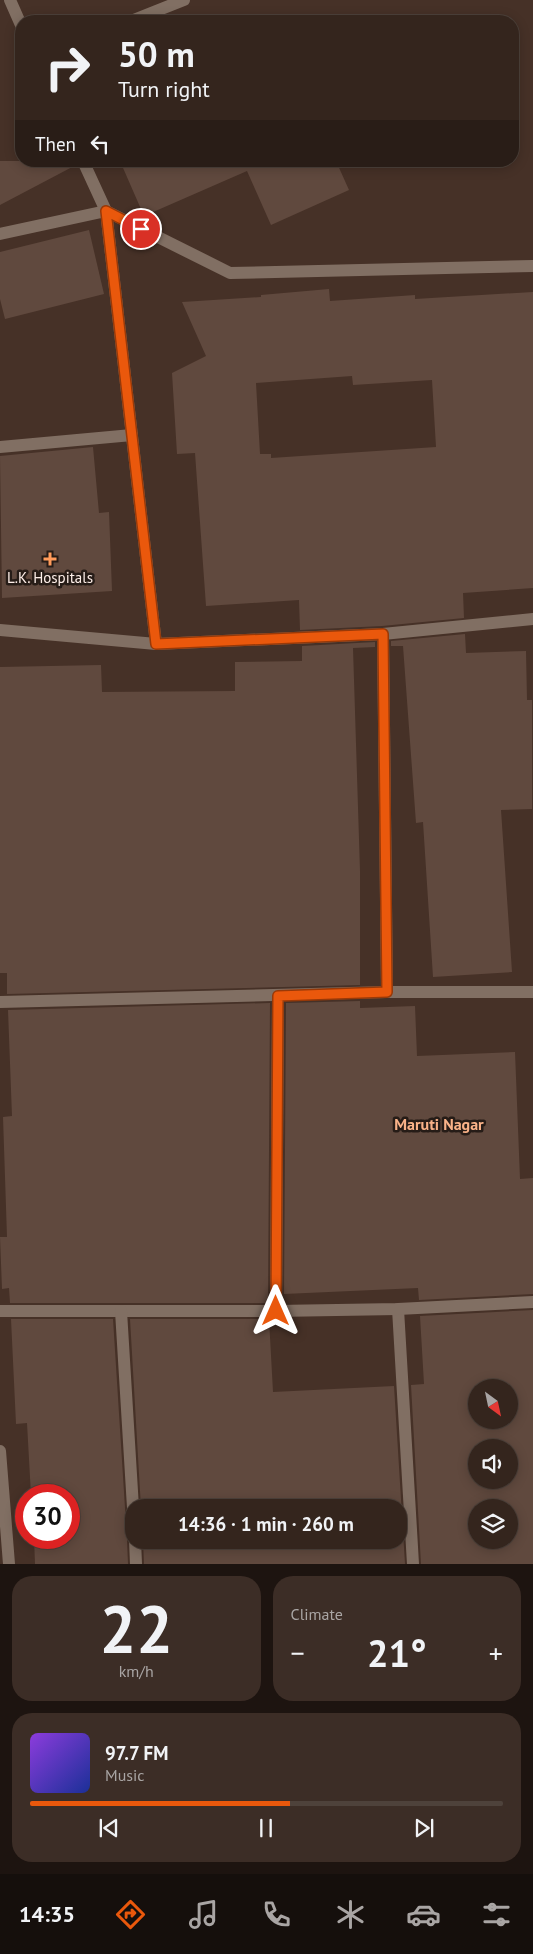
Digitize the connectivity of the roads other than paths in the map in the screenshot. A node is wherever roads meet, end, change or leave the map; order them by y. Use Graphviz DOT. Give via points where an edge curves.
graph roads {
  1 [pos="10,0"];
  2 [pos="184,0"];
  3 [pos="17,15"];
  4 [pos="146,15"];
  5 [pos="86,167"];
  6 [pos="106,211"];
  7 [pos="0,234"];
  8 [pos="533,266"];
  9 [pos="132,435"];
  10 [pos="0,446"];
  11 [pos="533,619"];
  12 [pos="0,630"];
  13 [pos="383,634"];
  14 [pos="156,644"];
  15 [pos="387,992"];
  16 [pos="533,992"];
  17 [pos="278,996"];
  18 [pos="0,1002"];
  19 [pos="533,1302"];
  20 [pos="398,1309"];
  21 [pos="0,1311"];
  22 [pos="121,1311"];
  23 [pos="276,1311"];
  24 [pos="0,1450"];
  25 [pos="132,1499"];
  26 [pos="135,1549"];
  27 [pos="9,1564"];
  28 [pos="136,1564"];
  29 [pos="413,1564"];
  1 -- 3 [label="street"];
  2 -- 4 [label="street"];
  5 -- 6 [label="street"];
  6 -- 7 [label="street"];
  6 -- 8 [label="street" via="230,273"];
  6 -- 9 [label="street"];
  9 -- 10 [label="street"];
  9 -- 14 [label="street"];
  11 -- 13 [label="street"];
  12 -- 14 [label="street"];
  13 -- 14 [label="street"];
  13 -- 15 [label="street"];
  15 -- 16 [label="street"];
  15 -- 17 [label="street"];
  17 -- 18 [label="street"];
  17 -- 23 [label="street"];
  19 -- 20 [label="street"];
  20 -- 23 [label="street"];
  20 -- 29 [label="street"];
  21 -- 22 [label="street"];
  22 -- 23 [label="street"];
  22 -- 25 [label="street"];
  24 -- 27 [label="street"];
  26 -- 28 [label="street"];
}
